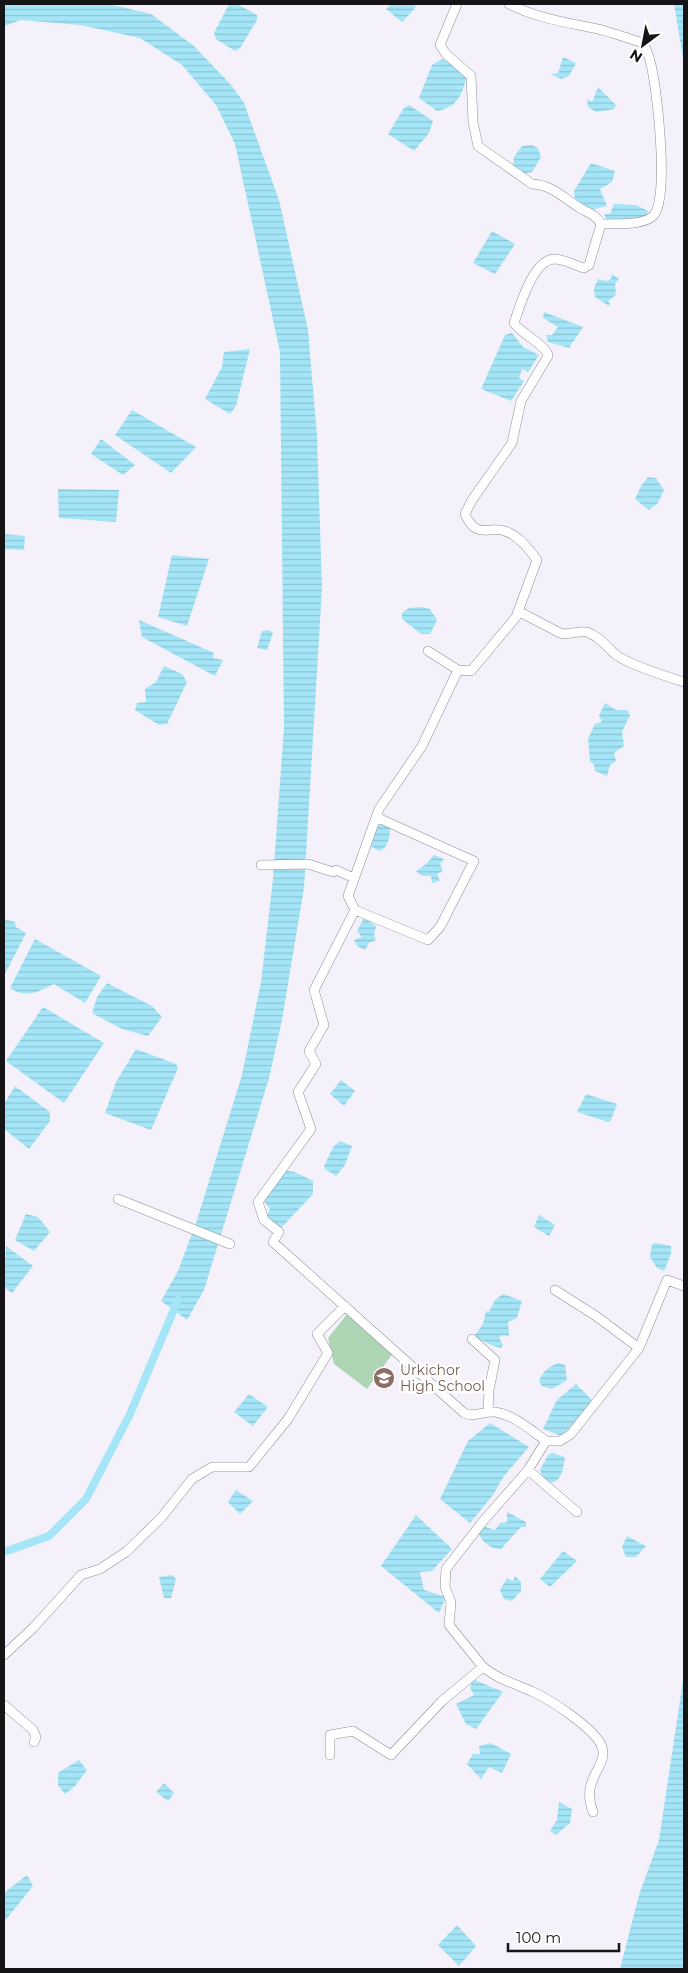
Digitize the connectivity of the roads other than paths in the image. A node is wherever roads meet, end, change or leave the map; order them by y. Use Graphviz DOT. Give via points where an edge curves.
graph roads {
  1 [pos="458,4"];
  2 [pos="508,4"];
  3 [pos="601,224"];
  4 [pos="518,612"];
  5 [pos="428,651"];
  6 [pos="458,670"];
  7 [pos="684,682"];
  8 [pos="376,817"];
  9 [pos="265,865"];
  10 [pos="354,878"];
  11 [pos="355,910"];
  12 [pos="118,1199"];
  13 [pos="230,1244"];
  14 [pos="684,1286"];
  15 [pos="555,1290"];
  16 [pos="345,1306"];
  17 [pos="472,1339"];
  18 [pos="639,1348"];
  19 [pos="488,1412"];
  20 [pos="546,1441"];
  21 [pos="528,1470"];
  22 [pos="577,1512"];
  23 [pos="4,1655"];
  24 [pos="483,1667"];
  25 [pos="4,1705"];
  26 [pos="34,1742"];
  27 [pos="330,1755"];
  28 [pos="592,1812"];
  1 -- 3 [label="street" via="440,45 471,76 473,122 478,146 532,184 561,193 598,217"];
  2 -- 3 [label="street" via="565,24 603,31 643,44 650,61 662,149 656,212 649,218 634,222"];
  3 -- 4 [label="street" via="589,265 584,268 550,259 540,265 527,289 514,323 544,348 548,356 521,401 512,443 465,514 468,521 481,531 506,531 524,544 537,560"];
  4 -- 6 [label="street" via="471,671"];
  4 -- 7 [label="street" via="560,633 567,635 584,631 604,642 616,654"];
  5 -- 6 [label="street"];
  6 -- 8 [label="street" via="422,746"];
  8 -- 10 [label="street"];
  8 -- 11 [label="street" via="474,861 440,926 428,940"];
  9 -- 10 [label="street" via="308,864"];
  10 -- 11 [label="street" via="348,896"];
  11 -- 16 [label="street" via="314,990 324,1025 309,1052 316,1064 298,1092 311,1129 258,1202 264,1220 279,1232 273,1242"];
  12 -- 13 [label="street"];
  14 -- 18 [label="street" via="667,1280"];
  15 -- 18 [label="street"];
  16 -- 19 [label="street" via="464,1413 470,1416"];
  16 -- 23 [label="street" via="317,1334 328,1353 288,1419 249,1467 212,1467 192,1479 161,1518 126,1552 100,1569 81,1575"];
  17 -- 19 [label="street" via="495,1360"];
  18 -- 20 [label="street" via="571,1434 560,1441"];
  19 -- 20 [label="street" via="513,1419"];
  20 -- 21 [label="street"];
  21 -- 22 [label="street"];
  21 -- 24 [label="street" via="484,1520 444,1575 451,1602 449,1625"];
  24 -- 27 [label="street" via="442,1700 391,1755 353,1731 330,1734"];
  24 -- 28 [label="street" via="505,1682 532,1691 588,1727 603,1752 588,1787"];
  25 -- 26 [label="street" via="33,1730"];
}
